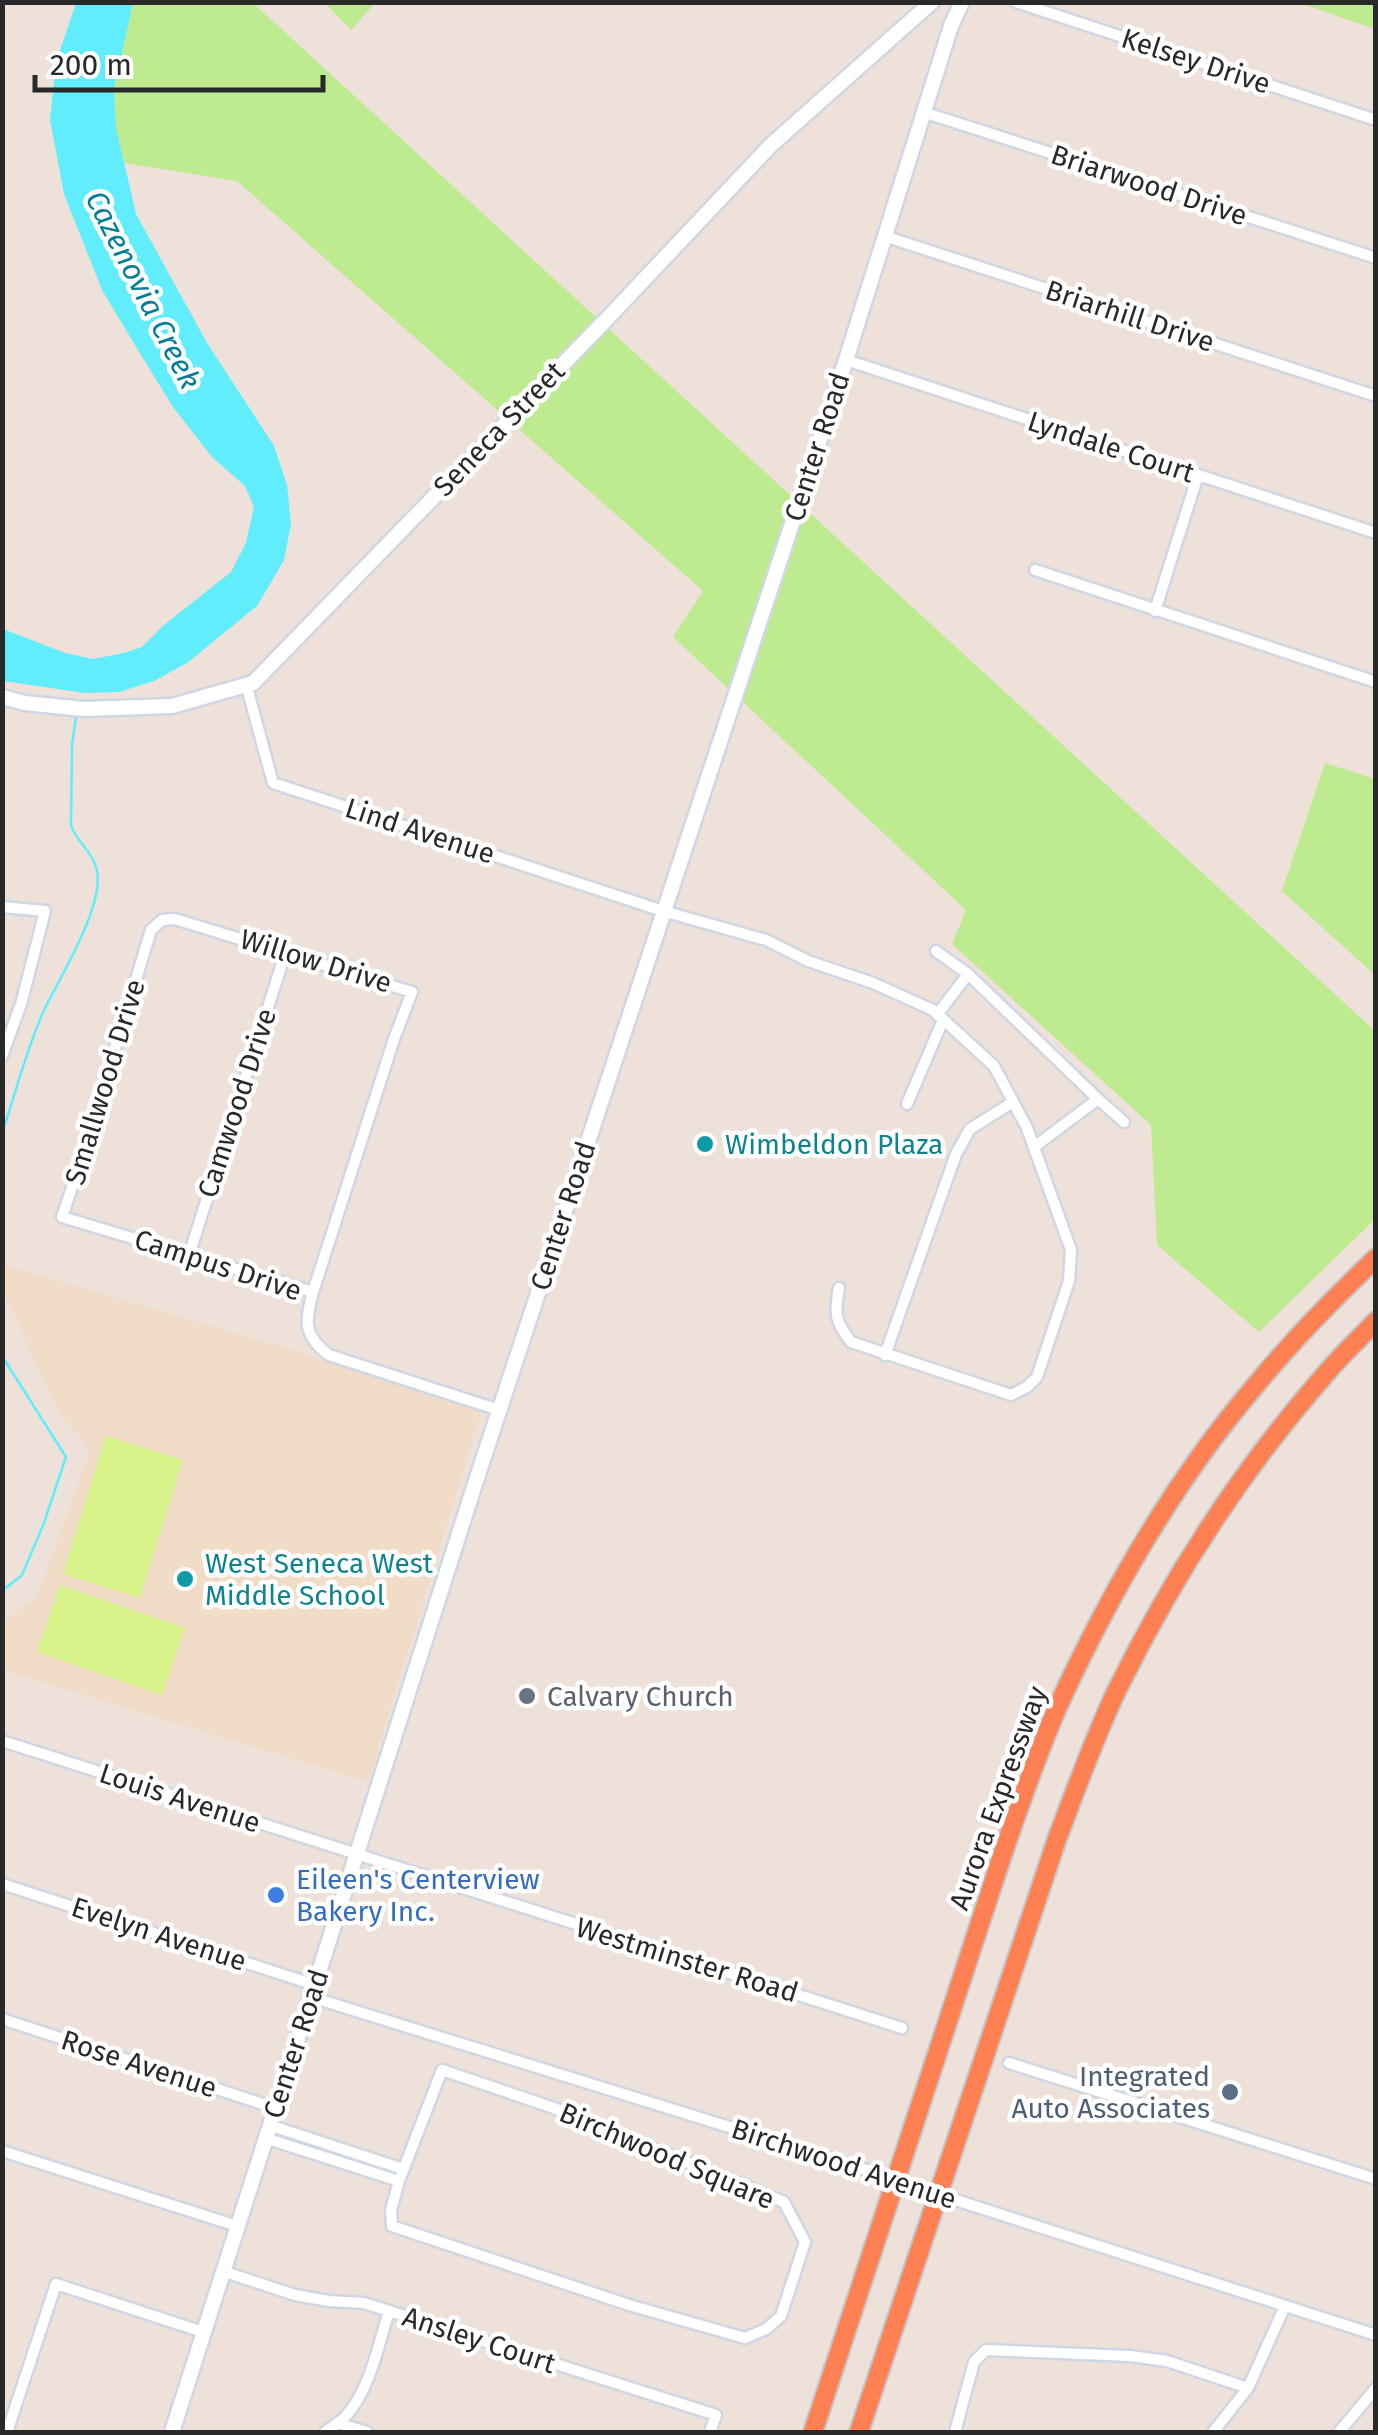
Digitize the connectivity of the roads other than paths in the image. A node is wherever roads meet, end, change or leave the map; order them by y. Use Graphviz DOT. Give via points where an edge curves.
graph roads {
  1 [pos="932,2"];
  2 [pos="962,2"];
  3 [pos="1016,2"];
  4 [pos="923,112"];
  5 [pos="1376,120"];
  6 [pos="884,236"];
  7 [pos="1376,258"];
  8 [pos="846,360"];
  9 [pos="1376,396"];
  10 [pos="1198,475"];
  11 [pos="1376,534"];
  12 [pos="1035,570"];
  13 [pos="1155,611"];
  14 [pos="1376,682"];
  15 [pos="246,684"];
  16 [pos="2,696"];
  17 [pos="2,907"];
  18 [pos="663,911"];
  19 [pos="183,921"];
  20 [pos="286,951"];
  21 [pos="936,951"];
  22 [pos="968,974"];
  23 [pos="940,1017"];
  24 [pos="2,1056"];
  25 [pos="1098,1099"];
  26 [pos="1013,1102"];
  27 [pos="907,1104"];
  28 [pos="1124,1122"];
  29 [pos="1034,1147"];
  30 [pos="115,1233"];
  31 [pos="188,1255"];
  32 [pos="1376,1258"];
  33 [pos="839,1288"];
  34 [pos="313,1292"];
  35 [pos="1376,1321"];
  36 [pos="885,1355"];
  37 [pos="499,1410"];
  38 [pos="2,1741"];
  39 [pos="357,1856"];
  40 [pos="2,1884"];
  41 [pos="313,1991"];
  42 [pos="2,2020"];
  43 [pos="902,2028"];
  44 [pos="1009,2063"];
  45 [pos="275,2108"];
  46 [pos="267,2131"];
  47 [pos="2,2151"];
  48 [pos="401,2175"];
  49 [pos="1376,2178"];
  50 [pos="236,2226"];
  51 [pos="222,2272"];
  52 [pos="1284,2306"];
  53 [pos="389,2311"];
  54 [pos="202,2332"];
  55 [pos="1376,2334"];
  56 [pos="1248,2388"];
  57 [pos="1376,2388"];
  58 [pos="337,2423"];
  59 [pos="8,2432"];
  60 [pos="172,2432"];
  61 [pos="326,2432"];
  62 [pos="367,2432"];
  63 [pos="710,2432"];
  64 [pos="813,2432"];
  65 [pos="859,2432"];
  66 [pos="955,2432"];
  67 [pos="1213,2432"];
  68 [pos="1339,2432"];
  1 -- 15 [label="main road, Seneca Street" via="771,145 254,683"];
  2 -- 4 [label="main road, Center Road"];
  3 -- 5 [label="street, Kelsey Drive"];
  4 -- 6 [label="main road, Center Road"];
  4 -- 7 [label="street, Briarwood Drive"];
  6 -- 8 [label="main road, Center Road"];
  6 -- 9 [label="street, Briarhill Drive"];
  8 -- 10 [label="street, Lyndale Court"];
  8 -- 18 [label="main road, Center Road"];
  10 -- 11 [label="street, Lyndale Court"];
  10 -- 13 [label="street"];
  12 -- 13 [label="street"];
  13 -- 14 [label="street"];
  15 -- 16 [label="main road, Seneca Street" via="172,706 83,710"];
  15 -- 18 [label="street, Lind Avenue" via="273,782"];
  17 -- 24 [label="street" via="45,911"];
  18 -- 23 [label="street" via="766,940"];
  18 -- 37 [label="main road, Center Road"];
  19 -- 20 [label="street, Willow Drive"];
  19 -- 30 [label="street, Smallwood Drive" via="162,920 152,930 62,1217"];
  20 -- 31 [label="street, Camwood Drive"];
  20 -- 34 [label="street, Willow Drive" via="412,992"];
  21 -- 22 [label="street"];
  22 -- 23 [label="street"];
  22 -- 25 [label="street"];
  23 -- 26 [label="street" via="994,1066"];
  23 -- 27 [label="street"];
  25 -- 28 [label="street"];
  25 -- 29 [label="street"];
  26 -- 29 [label="street"];
  26 -- 36 [label="street" via="970,1129 956,1154"];
  29 -- 36 [label="street" via="1072,1250 1036,1376 1011,1395"];
  30 -- 31 [label="street, Campus Drive"];
  31 -- 34 [label="street, Campus Drive"];
  32 -- 64 [label="highway, Aurora Expressway" via="1293,1341 1208,1446 1087,1646 1028,1782"];
  33 -- 36 [label="street" via="840,1328 851,1342"];
  34 -- 37 [label="street, Campus Drive" via="308,1332 329,1355"];
  35 -- 65 [label="highway" via="1323,1376 1230,1496 1116,1693 1057,1839"];
  37 -- 39 [label="main road, Center Road"];
  38 -- 39 [label="street, Louis Avenue"];
  39 -- 41 [label="main road, Center Road"];
  39 -- 43 [label="street, Westminster Road"];
  40 -- 41 [label="street, Evelyn Avenue"];
  41 -- 45 [label="main road, Center Road"];
  41 -- 52 [label="street, Birchwood Avenue, bridge"];
  42 -- 45 [label="street, Rose Avenue"];
  44 -- 49 [label="street"];
  45 -- 46 [label="main road, Center Road"];
  46 -- 48 [label="street"];
  46 -- 50 [label="main road, Center Road"];
  47 -- 50 [label="street"];
  48 -- 48 [label="street, Birchwood Square" via="392,2226 746,2338 781,2316 805,2242 784,2202 442,2070"];
  50 -- 51 [label="main road, Center Road"];
  51 -- 53 [label="street, Ansley Court" via="295,2295"];
  51 -- 54 [label="main road, Center Road"];
  52 -- 55 [label="street, Birchwood Avenue"];
  52 -- 56 [label="street"];
  53 -- 58 [label="street" via="365,2382"];
  53 -- 63 [label="street, Ansley Court" via="716,2415"];
  54 -- 59 [label="street" via="56,2284"];
  54 -- 60 [label="main road, Center Road"];
  56 -- 66 [label="street" via="1167,2361 986,2350 974,2362"];
  56 -- 67 [label="street"];
  57 -- 68 [label="street"];
  58 -- 61 [label="street"];
  58 -- 62 [label="street"];
}
